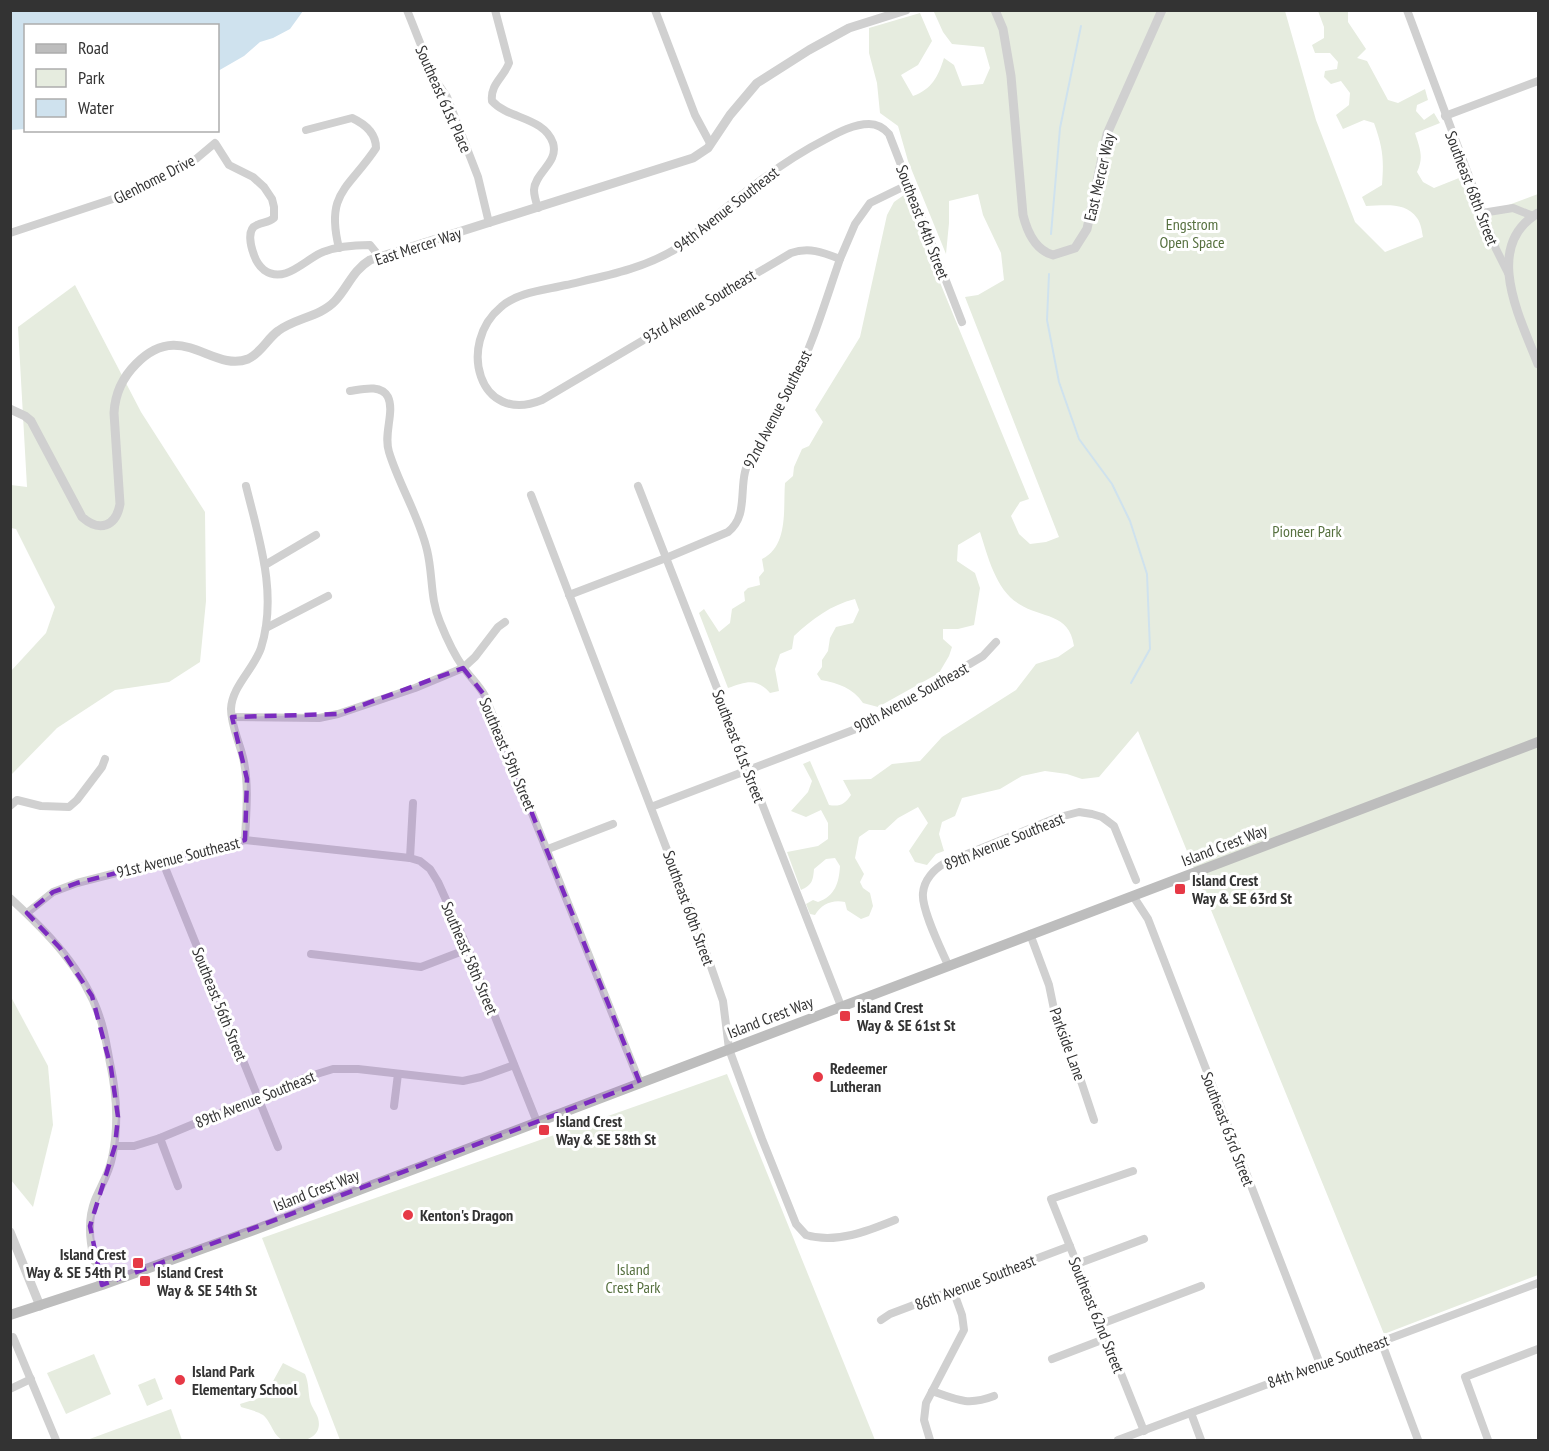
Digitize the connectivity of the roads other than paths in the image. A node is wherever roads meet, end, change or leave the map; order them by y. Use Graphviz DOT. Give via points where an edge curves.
graph roads {
  1 [pos="407,10"];
  2 [pos="495,10"];
  3 [pos="655,10"];
  4 [pos="906,10"];
  5 [pos="995,10"];
  6 [pos="1162,10"];
  7 [pos="1407,10"];
  8 [pos="1539,81"];
  9 [pos="1445,116"];
  10 [pos="879,125"];
  11 [pos="306,130"];
  12 [pos="711,143"];
  13 [pos="907,185"];
  14 [pos="538,208"];
  15 [pos="1482,213"];
  16 [pos="1536,214"];
  17 [pos="489,223"];
  18 [pos="10,233"];
  19 [pos="339,248"];
  20 [pos="379,256"];
  21 [pos="840,259"];
  22 [pos="1509,274"];
  23 [pos="963,322"];
  24 [pos="1539,364"];
  25 [pos="478,374"];
  26 [pos="350,391"];
  27 [pos="10,409"];
  28 [pos="246,486"];
  29 [pos="638,486"];
  30 [pos="531,495"];
  31 [pos="316,535"];
  32 [pos="666,558"];
  33 [pos="265,565"];
  34 [pos="569,595"];
  35 [pos="328,596"];
  36 [pos="506,622"];
  37 [pos="266,628"];
  38 [pos="996,642"];
  39 [pos="463,668"];
  40 [pos="232,717"];
  41 [pos="1539,742"];
  42 [pos="105,759"];
  43 [pos="748,770"];
  44 [pos="413,803"];
  45 [pos="10,806"];
  46 [pos="651,807"];
  47 [pos="613,824"];
  48 [pos="245,840"];
  49 [pos="548,849"];
  50 [pos="410,858"];
  51 [pos="162,860"];
  52 [pos="1136,880"];
  53 [pos="1133,896"];
  54 [pos="10,898"];
  55 [pos="27,913"];
  56 [pos="1030,934"];
  57 [pos="468,949"];
  58 [pos="311,954"];
  59 [pos="948,965"];
  60 [pos="841,1006"];
  61 [pos="729,1049"];
  62 [pos="514,1065"];
  63 [pos="398,1074"];
  64 [pos="640,1083"];
  65 [pos="258,1098"];
  66 [pos="394,1106"];
  67 [pos="1094,1120"];
  68 [pos="537,1122"];
  69 [pos="160,1138"];
  70 [pos="115,1146"];
  71 [pos="278,1148"];
  72 [pos="1133,1171"];
  73 [pos="178,1186"];
  74 [pos="895,1220"];
  75 [pos="10,1232"];
  76 [pos="1144,1239"];
  77 [pos="1070,1246"];
  78 [pos="1077,1264"];
  79 [pos="1539,1283"];
  80 [pos="102,1286"];
  81 [pos="1201,1286"];
  82 [pos="953,1290"];
  83 [pos="40,1306"];
  84 [pos="10,1315"];
  85 [pos="881,1320"];
  86 [pos="1101,1324"];
  87 [pos="12,1338"];
  88 [pos="1107,1338"];
  89 [pos="1381,1341"];
  90 [pos="1539,1349"];
  91 [pos="1052,1359"];
  92 [pos="1320,1364"];
  93 [pos="31,1379"];
  94 [pos="10,1389"];
  95 [pos="932,1391"];
  96 [pos="994,1396"];
  97 [pos="1191,1413"];
  98 [pos="1144,1431"];
  99 [pos="56,1440"];
  100 [pos="930,1440"];
  101 [pos="1118,1440"];
  102 [pos="1201,1440"];
  103 [pos="1419,1440"];
  104 [pos="1488,1440"];
  1 -- 17 [label="street, Southeast 61st Place" via="478,177"];
  2 -- 14 [label="street" via="509,63 493,87 492,101 538,126 553,144 554,155 535,184"];
  3 -- 12 [label="street" via="691,106"];
  4 -- 12 [label="street, East Mercer Way" via="849,28 757,83"];
  5 -- 6 [label="street, East Mercer Way" via="1003,29 1011,76 1023,215 1037,244 1053,255 1074,248 1087,229 1107,134"];
  7 -- 9 [label="street, Southeast 68th Street"];
  8 -- 9 [label="street"];
  9 -- 15 [label="street, Southeast 68th Street"];
  10 -- 13 [label="street, Southeast 64th Street" via="889,134"];
  10 -- 25 [label="street, 94th Avenue Southeast" via="870,123 843,130 801,152 665,256 625,271 510,300 494,314 480,341"];
  11 -- 19 [label="street" via="352,118 376,139 376,148 340,194 334,212"];
  12 -- 14 [label="street, East Mercer Way" via="693,159"];
  13 -- 21 [label="street" via="870,203 855,224"];
  13 -- 23 [label="street, Southeast 64th Street"];
  14 -- 17 [label="street, East Mercer Way"];
  15 -- 16 [label="street" via="1513,208"];
  15 -- 22 [label="street, Southeast 68th Street"];
  16 -- 22 [label="street" via="1525,221 1515,236"];
  17 -- 20 [label="street, East Mercer Way"];
  18 -- 19 [label="street, Glenhome Drive" via="134,192 216,144 229,165 260,183 272,199 274,218 256,225 250,236 255,260 266,271 292,271 324,252"];
  19 -- 20 [label="street, Glenhome Drive" via="370,245"];
  20 -- 27 [label="street, East Mercer Way" via="357,270 334,302 279,330 248,359 229,360 180,345 159,348 140,359 123,380 114,401 120,504 116,518 104,526 93,525 82,517 31,421"];
  21 -- 25 [label="street, 93rd Avenue Southeast" via="819,250 791,253 529,405 519,407 496,398"];
  21 -- 32 [label="street, 92nd Avenue Southeast" via="796,377 773,425 748,462 739,520 728,532"];
  22 -- 24 [label="street, Southeast 68th Street" via="1518,312"];
  26 -- 39 [label="street, Southeast 59th Street" via="377,388 388,399 388,449 427,548 439,621"];
  28 -- 33 [label="street"];
  29 -- 32 [label="street, Southeast 61st Street"];
  30 -- 34 [label="street, Southeast 60th Street"];
  31 -- 33 [label="street"];
  32 -- 34 [label="street, 92nd Avenue Southeast"];
  32 -- 43 [label="street, Southeast 61st Street"];
  33 -- 37 [label="street"];
  34 -- 46 [label="street, Southeast 60th Street"];
  35 -- 37 [label="street"];
  36 -- 39 [label="street"];
  37 -- 40 [label="street" via="256,661 235,696"];
  38 -- 43 [label="street, 90th Avenue Southeast" via="983,656 869,724"];
  39 -- 40 [label="street" via="338,714 307,719"];
  39 -- 49 [label="street, Southeast 59th Street" via="485,696"];
  40 -- 48 [label="street" via="247,779"];
  41 -- 53 [label="main road, Island Crest Way"];
  42 -- 45 [label="street" via="69,807 17,801"];
  43 -- 46 [label="street, 90th Avenue Southeast"];
  43 -- 60 [label="street, Southeast 61st Street"];
  44 -- 50 [label="street"];
  46 -- 61 [label="street, Southeast 60th Street" via="723,1001"];
  47 -- 49 [label="street"];
  48 -- 50 [label="street, 91st Avenue Southeast"];
  48 -- 51 [label="street, 91st Avenue Southeast"];
  49 -- 64 [label="street, Southeast 59th Street"];
  50 -- 57 [label="street, Southeast 58th Street" via="430,869"];
  51 -- 55 [label="street, 91st Avenue Southeast" via="63,888"];
  51 -- 65 [label="street, Southeast 56th Street"];
  52 -- 59 [label="street, 89th Avenue Southeast" via="1113,826 1107,820 1079,812 945,863 931,873 923,900"];
  53 -- 56 [label="main road, Island Crest Way"];
  53 -- 92 [label="street, Southeast 63rd Street" via="1148,919"];
  54 -- 55 [label="street"];
  55 -- 70 [label="street" via="80,974 101,1019 118,1117"];
  56 -- 59 [label="main road, Island Crest Way"];
  56 -- 67 [label="street, Parkside Lane" via="1056,1019"];
  57 -- 58 [label="street" via="421,968"];
  57 -- 62 [label="street, Southeast 58th Street"];
  59 -- 60 [label="main road, Island Crest Way"];
  60 -- 61 [label="main road, Island Crest Way"];
  61 -- 64 [label="main road, Island Crest Way"];
  61 -- 74 [label="street, Southeast 60th Street" via="801,1231 811,1236 846,1236"];
  62 -- 63 [label="street, 89th Avenue Southeast" via="463,1081"];
  62 -- 68 [label="street, Southeast 58th Street"];
  63 -- 65 [label="street, 89th Avenue Southeast" via="333,1070"];
  63 -- 66 [label="street"];
  64 -- 68 [label="main road, Island Crest Way"];
  65 -- 69 [label="street, 89th Avenue Southeast"];
  65 -- 71 [label="street, Southeast 56th Street"];
  68 -- 80 [label="main road, Island Crest Way"];
  69 -- 70 [label="street, 89th Avenue Southeast" via="134,1146"];
  69 -- 73 [label="street"];
  70 -- 80 [label="street" via="94,1203 90,1226 92,1252"];
  72 -- 77 [label="street, Southeast 62nd Street" via="1051,1199"];
  75 -- 83 [label="street"];
  76 -- 78 [label="street"];
  77 -- 78 [label="street, Southeast 62nd Street"];
  77 -- 82 [label="street, 86th Avenue Southeast"];
  78 -- 86 [label="street, Southeast 62nd Street"];
  79 -- 89 [label="street, 84th Avenue Southeast"];
  80 -- 83 [label="main road, Island Crest Way"];
  81 -- 86 [label="street"];
  82 -- 85 [label="street, 86th Avenue Southeast"];
  82 -- 95 [label="street" via="964,1330"];
  83 -- 84 [label="main road, Island Crest Way"];
  86 -- 88 [label="street, Southeast 62nd Street"];
  87 -- 93 [label="street"];
  88 -- 91 [label="street"];
  88 -- 98 [label="street, Southeast 62nd Street"];
  89 -- 92 [label="street, 84th Avenue Southeast"];
  89 -- 103 [label="street"];
  90 -- 104 [label="street" via="1465,1377"];
  92 -- 97 [label="street, 84th Avenue Southeast"];
  93 -- 94 [label="street"];
  93 -- 99 [label="street"];
  95 -- 96 [label="street" via="967,1402"];
  95 -- 100 [label="street" via="924,1412"];
  97 -- 98 [label="street, 84th Avenue Southeast"];
  97 -- 102 [label="street"];
  98 -- 101 [label="street, 84th Avenue Southeast"];
}
